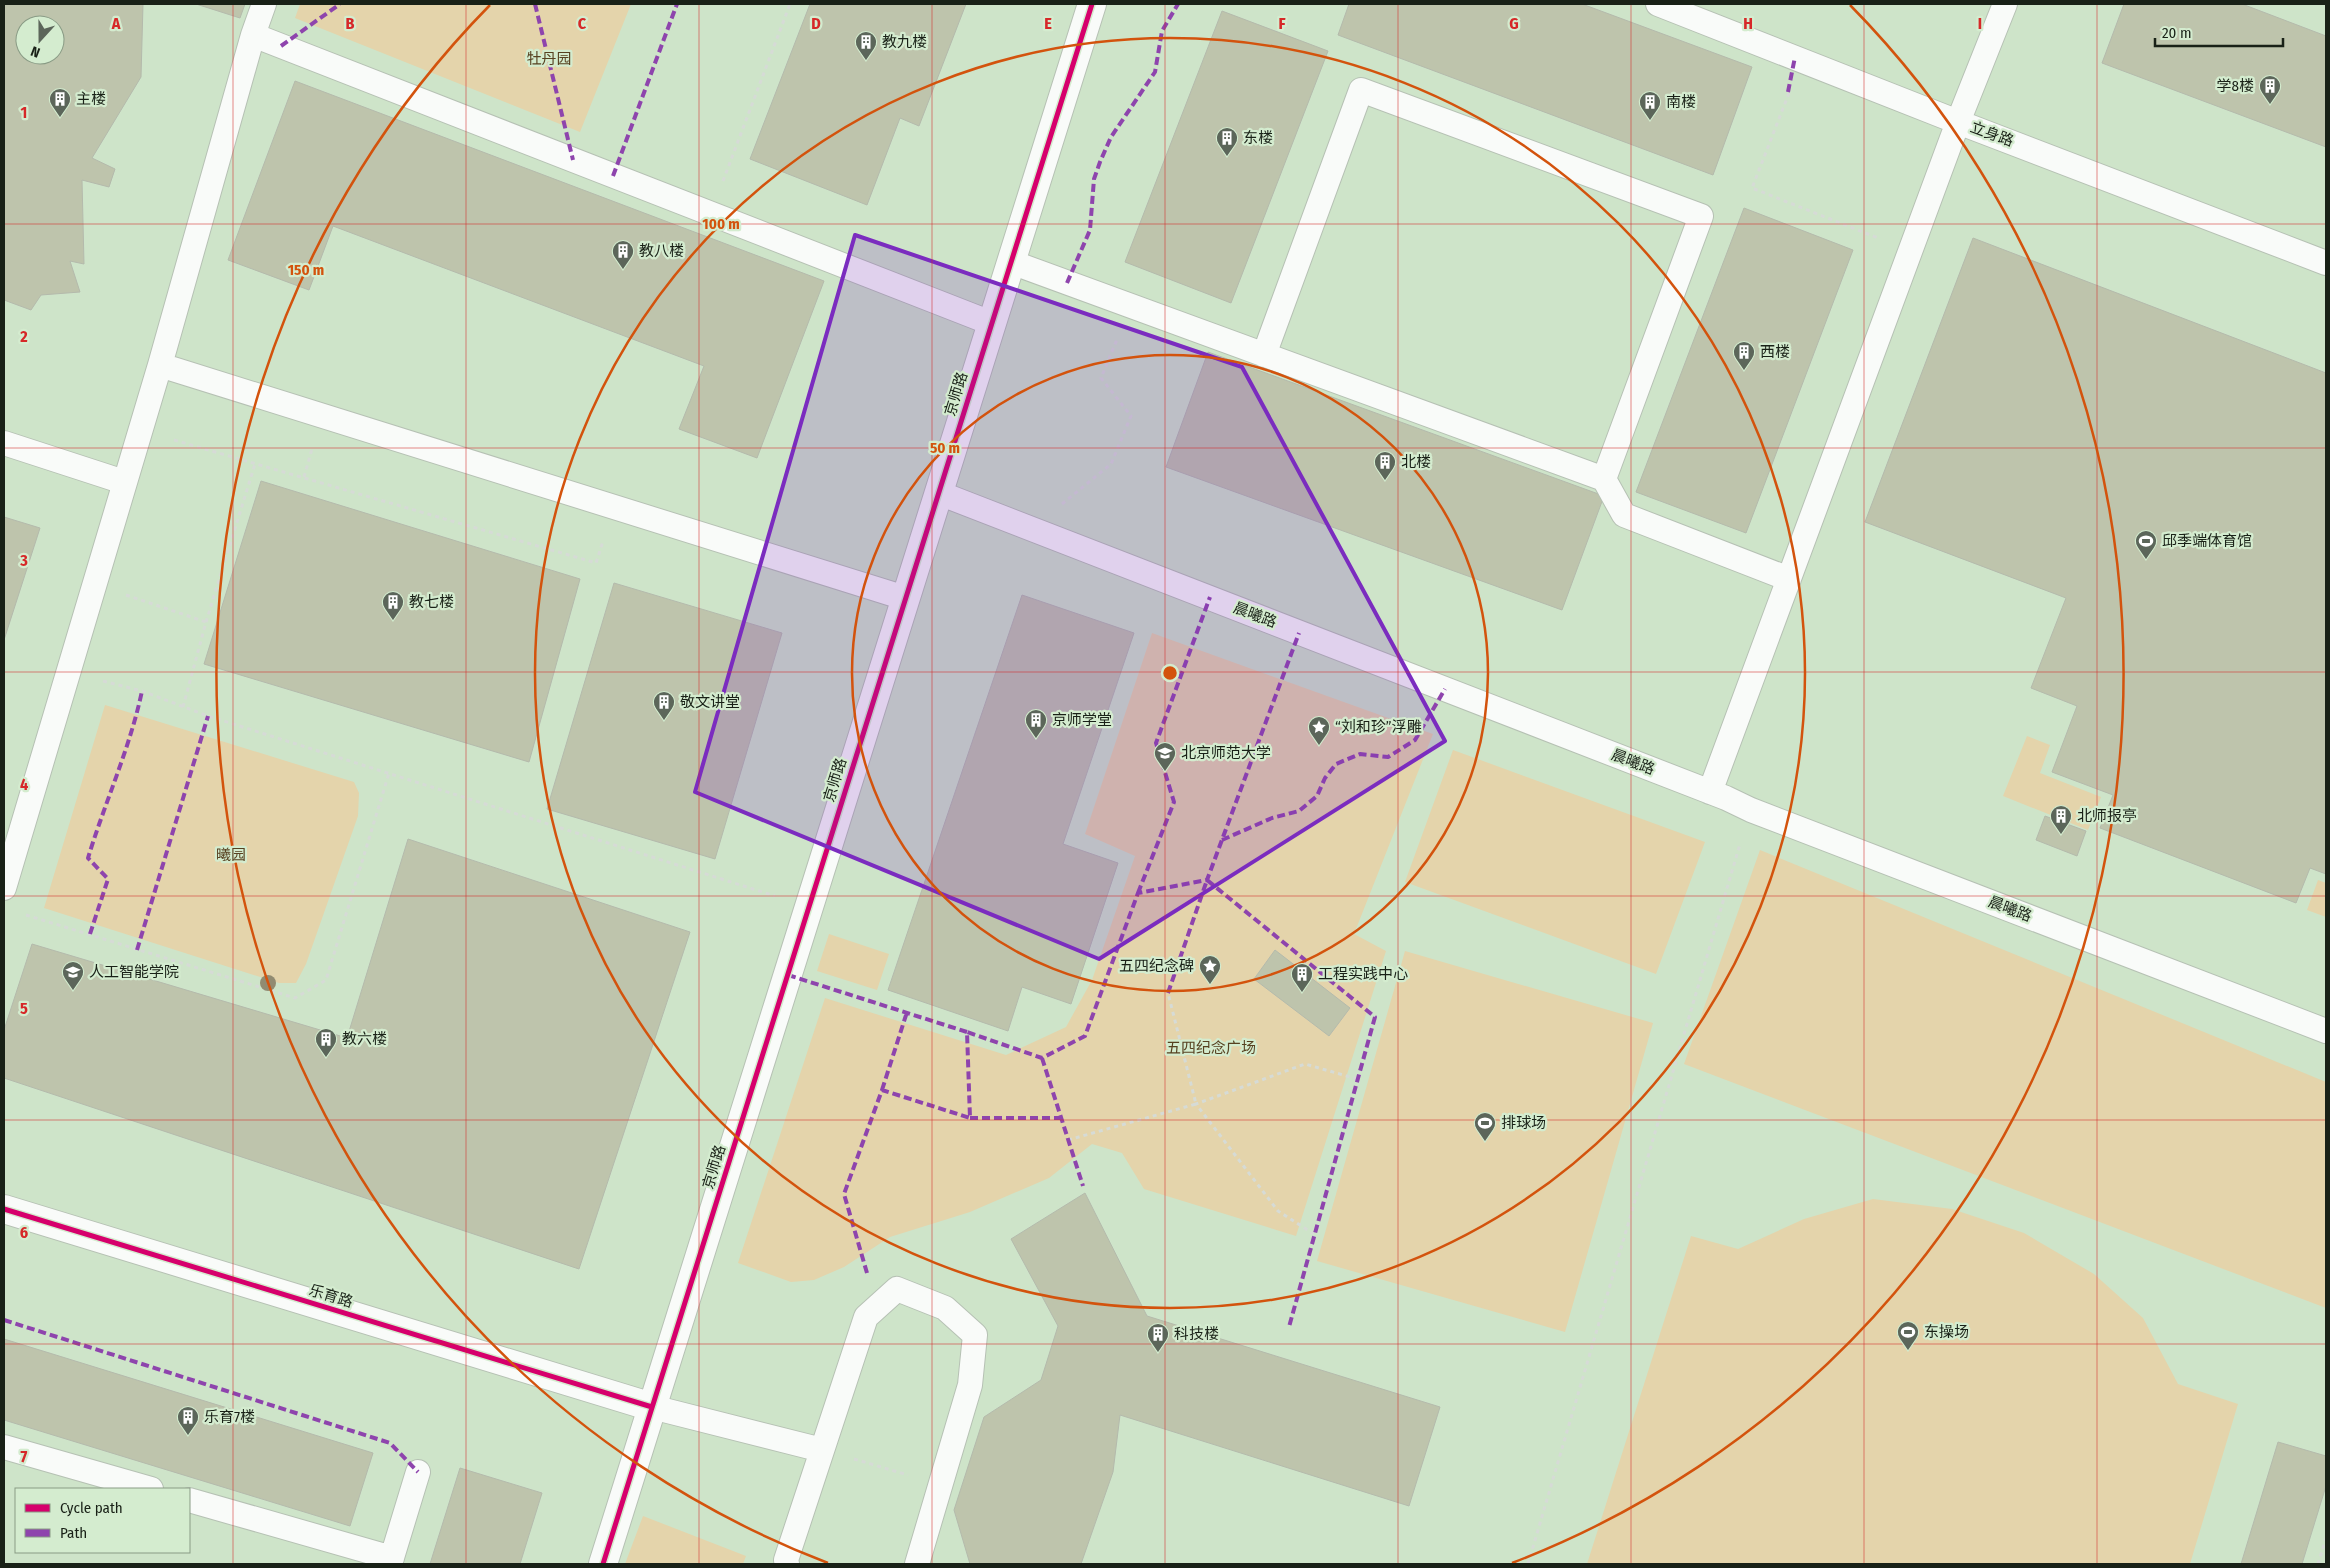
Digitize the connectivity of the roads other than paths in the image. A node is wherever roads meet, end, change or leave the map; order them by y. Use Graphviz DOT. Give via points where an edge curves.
graph roads {
  1 [pos="264,4"];
  2 [pos="1092,4"];
  3 [pos="1658,4"];
  4 [pos="2005,4"];
  5 [pos="253,35"];
  6 [pos="1958,122"];
  7 [pos="1011,262"];
  8 [pos="2326,263"];
  9 [pos="991,323"];
  10 [pos="1264,356"];
  11 [pos="160,364"];
  12 [pos="4,443"];
  13 [pos="1604,479"];
  14 [pos="124,482"];
  15 [pos="939,493"];
  16 [pos="1789,579"];
  17 [pos="905,598"];
  18 [pos="1710,792"];
  19 [pos="4,888"];
  20 [pos="2326,1031"];
  21 [pos="4,1209"];
  22 [pos="652,1407"];
  23 [pos="4,1447"];
  24 [pos="822,1450"];
  25 [pos="418,1472"];
  26 [pos="148,1488"];
  27 [pos="190,1500"];
  28 [pos="391,1561"];
  29 [pos="603,1564"];
  30 [pos="787,1564"];
  31 [pos="917,1564"];
  1 -- 5 [label="lane"];
  2 -- 7 [label="street, 京师路"];
  3 -- 6 [label="lane, 立身路"];
  4 -- 6 [label="lane"];
  5 -- 9 [label="lane"];
  5 -- 11 [label="lane"];
  6 -- 8 [label="lane, 立身路"];
  6 -- 16 [label="lane"];
  7 -- 9 [label="street, 京师路"];
  7 -- 10 [label="lane"];
  9 -- 15 [label="street, 京师路"];
  10 -- 13 [label="lane"];
  10 -- 13 [label="lane" via="1361,90 1701,216"];
  11 -- 14 [label="lane"];
  11 -- 17 [label="lane"];
  12 -- 14 [label="lane"];
  13 -- 16 [label="lane" via="1624,515"];
  14 -- 19 [label="lane"];
  15 -- 17 [label="street, 京师路"];
  15 -- 18 [label="lane, 晨曦路"];
  16 -- 18 [label="lane"];
  17 -- 22 [label="street, 京师路"];
  18 -- 20 [label="lane, 晨曦路"];
  21 -- 22 [label="street, 乐育路"];
  22 -- 24 [label="lane"];
  22 -- 29 [label="street, 京师路"];
  23 -- 26 [label="lane"];
  24 -- 30 [label="lane"];
  24 -- 31 [label="lane" via="866,1317 897,1289 945,1308 974,1335 970,1385"];
  25 -- 28 [label="lane"];
  27 -- 28 [label="lane"];
}
